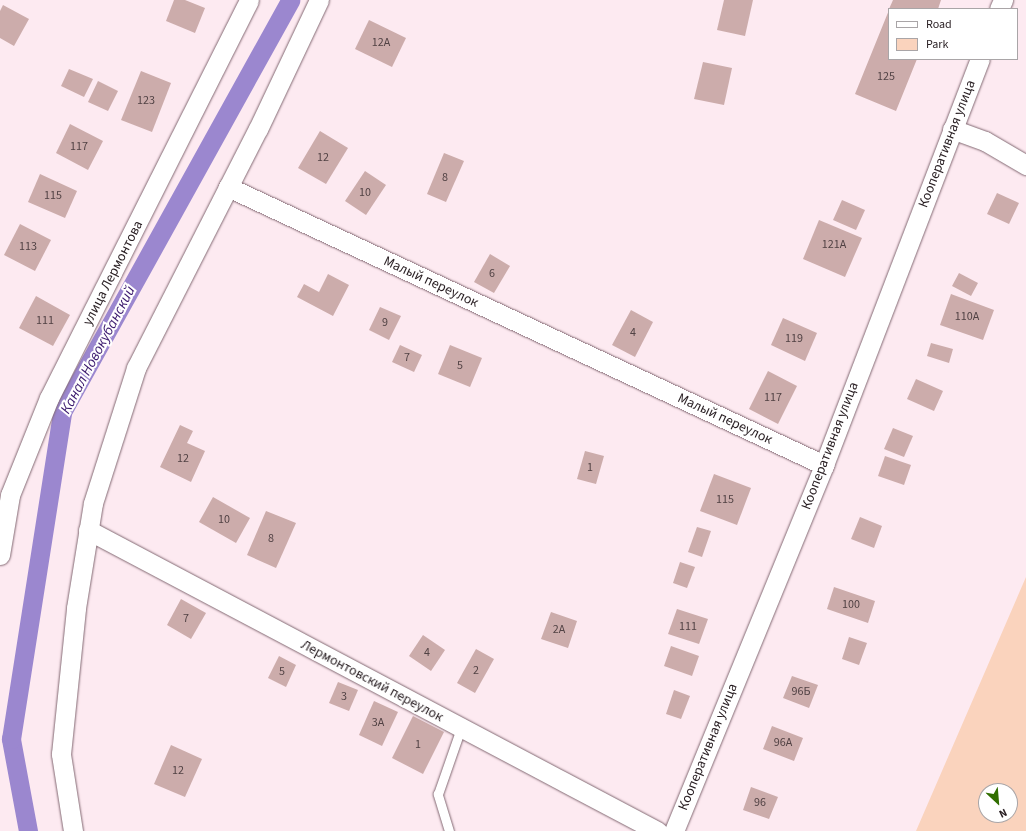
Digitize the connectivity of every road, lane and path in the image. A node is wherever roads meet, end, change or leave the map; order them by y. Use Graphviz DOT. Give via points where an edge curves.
graph roads {
  1 [pos="249,0"];
  2 [pos="319,0"];
  3 [pos="980,60"];
  4 [pos="952,129"];
  5 [pos="1026,165"];
  6 [pos="228,187"];
  7 [pos="824,465"];
  8 [pos="88,530"];
  9 [pos="0,555"];
  10 [pos="461,728"];
  11 [pos="73,831"];
  12 [pos="449,831"];
  13 [pos="657,831"];
  14 [pos="674,831"];
  1 -- 9 [label="street, улица Лермонтова" via="49,398 10,495"];
  2 -- 6 [label="street"];
  3 -- 4 [label="street, Кооперативная улица"];
  4 -- 5 [label="street" via="986,141"];
  4 -- 7 [label="street, Кооперативная улица"];
  6 -- 7 [label="street, Малый переулок"];
  6 -- 8 [label="street" via="136,368 93,503"];
  7 -- 14 [label="street, Кооперативная улица"];
  8 -- 10 [label="street, Лермонтовский переулок"];
  8 -- 11 [label="street" via="76,608 61,754"];
  10 -- 12 [label="lane" via="438,794"];
  10 -- 13 [label="street, Лермонтовский переулок"];
}
